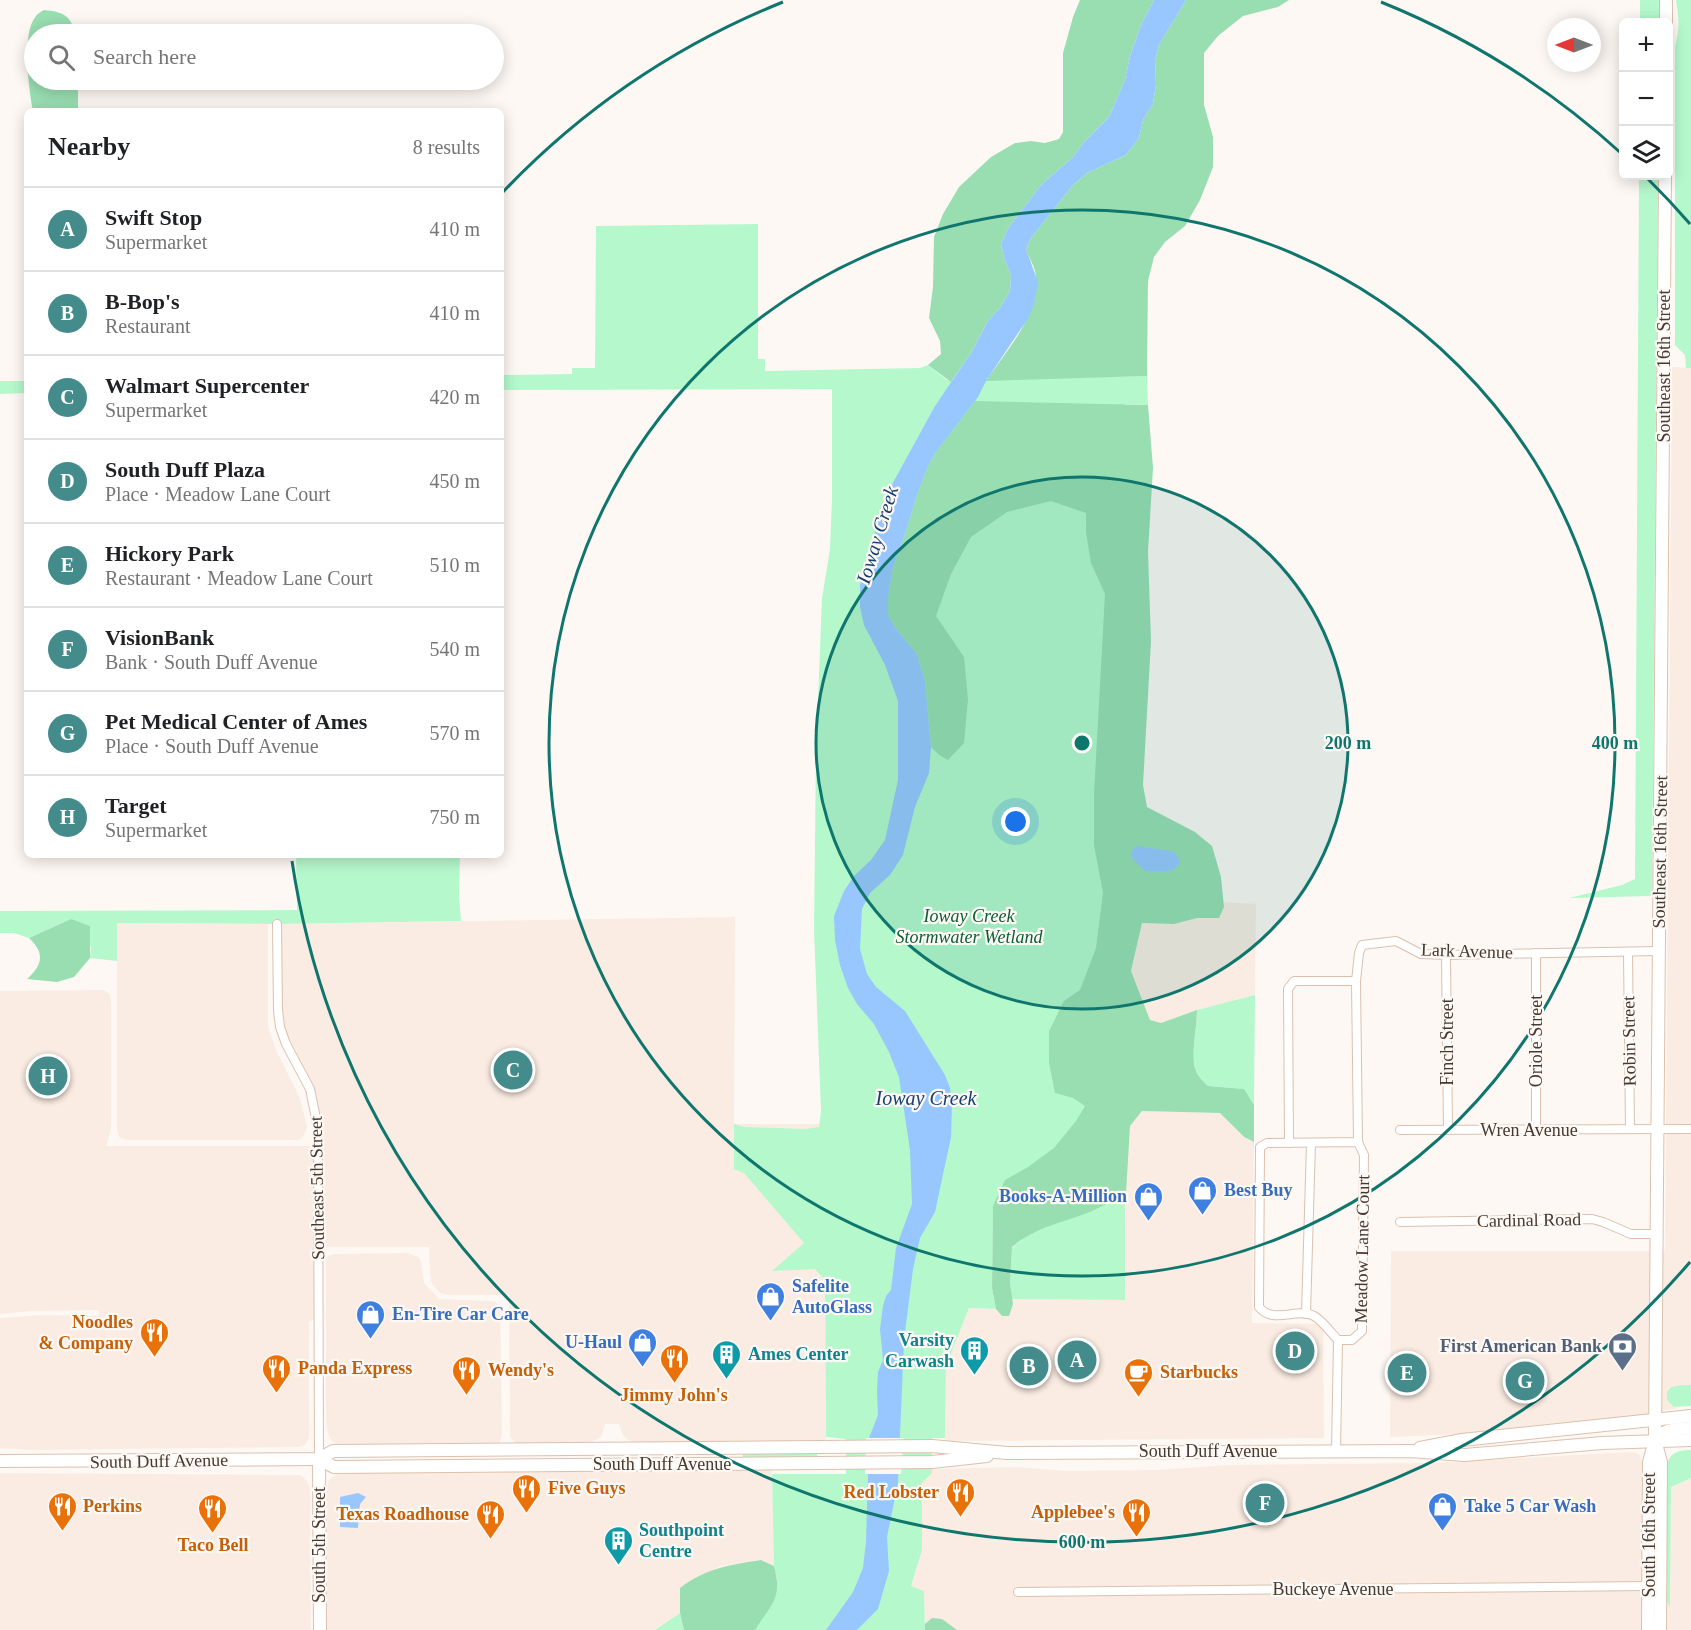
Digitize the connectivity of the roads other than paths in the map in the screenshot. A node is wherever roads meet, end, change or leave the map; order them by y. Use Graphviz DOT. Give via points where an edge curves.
graph roads {
  1 [pos="1666,0"];
  2 [pos="1666,18"];
  3 [pos="1665,180"];
  4 [pos="277,924"];
  5 [pos="1659,951"];
  6 [pos="1536,952"];
  7 [pos="1628,952"];
  8 [pos="1446,955"];
  9 [pos="1356,981"];
  10 [pos="1630,1129"];
  11 [pos="1657,1129"];
  12 [pos="1691,1129"];
  13 [pos="1400,1130"];
  14 [pos="1448,1130"];
  15 [pos="1536,1130"];
  16 [pos="1358,1142"];
  17 [pos="1289,1143"];
  18 [pos="1311,1143"];
  19 [pos="1400,1222"];
  20 [pos="1656,1234"];
  21 [pos="1306,1314"];
  22 [pos="1338,1340"];
  23 [pos="1691,1416"];
  24 [pos="1655,1420"];
  25 [pos="1691,1428"];
  26 [pos="1655,1440"];
  27 [pos="1691,1440"];
  28 [pos="1336,1451"];
  29 [pos="1410,1451"];
  30 [pos="1006,1453"];
  31 [pos="319,1459"];
  32 [pos="0,1461"];
  33 [pos="1648,1586"];
  34 [pos="1018,1592"];
  35 [pos="320,1630"];
  36 [pos="1648,1630"];
  37 [pos="1660,1630"];
  1 -- 2 [label="main road"];
  3 -- 5 [label="main road, Southeast 16th Street"];
  4 -- 31 [label="street, Southeast 5th Street" via="280,1027 310,1089 318,1128"];
  5 -- 7 [label="street, Lark Avenue"];
  5 -- 11 [label="main road, Southeast 16th Street"];
  6 -- 7 [label="street, Lark Avenue"];
  6 -- 8 [label="street, Lark Avenue"];
  6 -- 15 [label="street, Oriole Street"];
  7 -- 10 [label="street, Robin Street"];
  8 -- 9 [label="street, Lark Avenue" via="1421,954 1396,941 1362,945"];
  8 -- 14 [label="street, Finch Street"];
  9 -- 16 [label="street, Meadow Lane Court"];
  9 -- 17 [label="street" via="1294,981 1288,989"];
  10 -- 11 [label="street, Wren Avenue"];
  10 -- 15 [label="street, Wren Avenue"];
  11 -- 12 [label="street, Wren Avenue"];
  11 -- 20 [label="main road, Southeast 16th Street"];
  13 -- 14 [label="street, Wren Avenue"];
  14 -- 15 [label="street, Wren Avenue"];
  16 -- 18 [label="street"];
  16 -- 22 [label="street, Meadow Lane Court" via="1364,1155 1362,1331 1352,1340"];
  17 -- 18 [label="street"];
  17 -- 21 [label="street" via="1267,1143 1260,1147 1259,1307 1271,1315"];
  18 -- 21 [label="street"];
  19 -- 20 [label="street, Cardinal Road" via="1593,1219 1631,1233"];
  20 -- 24 [label="main road, Southeast 16th Street"];
  21 -- 22 [label="street, Meadow Lane Court"];
  22 -- 28 [label="street, Meadow Lane Court"];
  23 -- 24 [label="main road, South Duff Avenue"];
  24 -- 26 [label="main road, South 16th Street"];
  24 -- 29 [label="main road, South Duff Avenue" via="1447,1442"];
  25 -- 26 [label="main road" via="1663,1433"];
  26 -- 27 [label="main road, South Duff Avenue"];
  26 -- 29 [label="main road, South Duff Avenue" via="1465,1455"];
  26 -- 33 [label="main road, South 16th Street" via="1649,1462"];
  26 -- 37 [label="main road, South 16th Street" via="1660,1462"];
  28 -- 29 [label="main road, South Duff Avenue"];
  28 -- 30 [label="main road, South Duff Avenue"];
  30 -- 31 [label="main road, South Duff Avenue" via="932,1446 846,1446 333,1451"];
  30 -- 31 [label="main road, South Duff Avenue" via="932,1462 846,1463 333,1467"];
  31 -- 32 [label="main road, South Duff Avenue"];
  31 -- 35 [label="main road, South 5th Street"];
  33 -- 34 [label="street, Buckeye Avenue"];
  33 -- 36 [label="main road, South 16th Street"];
}
